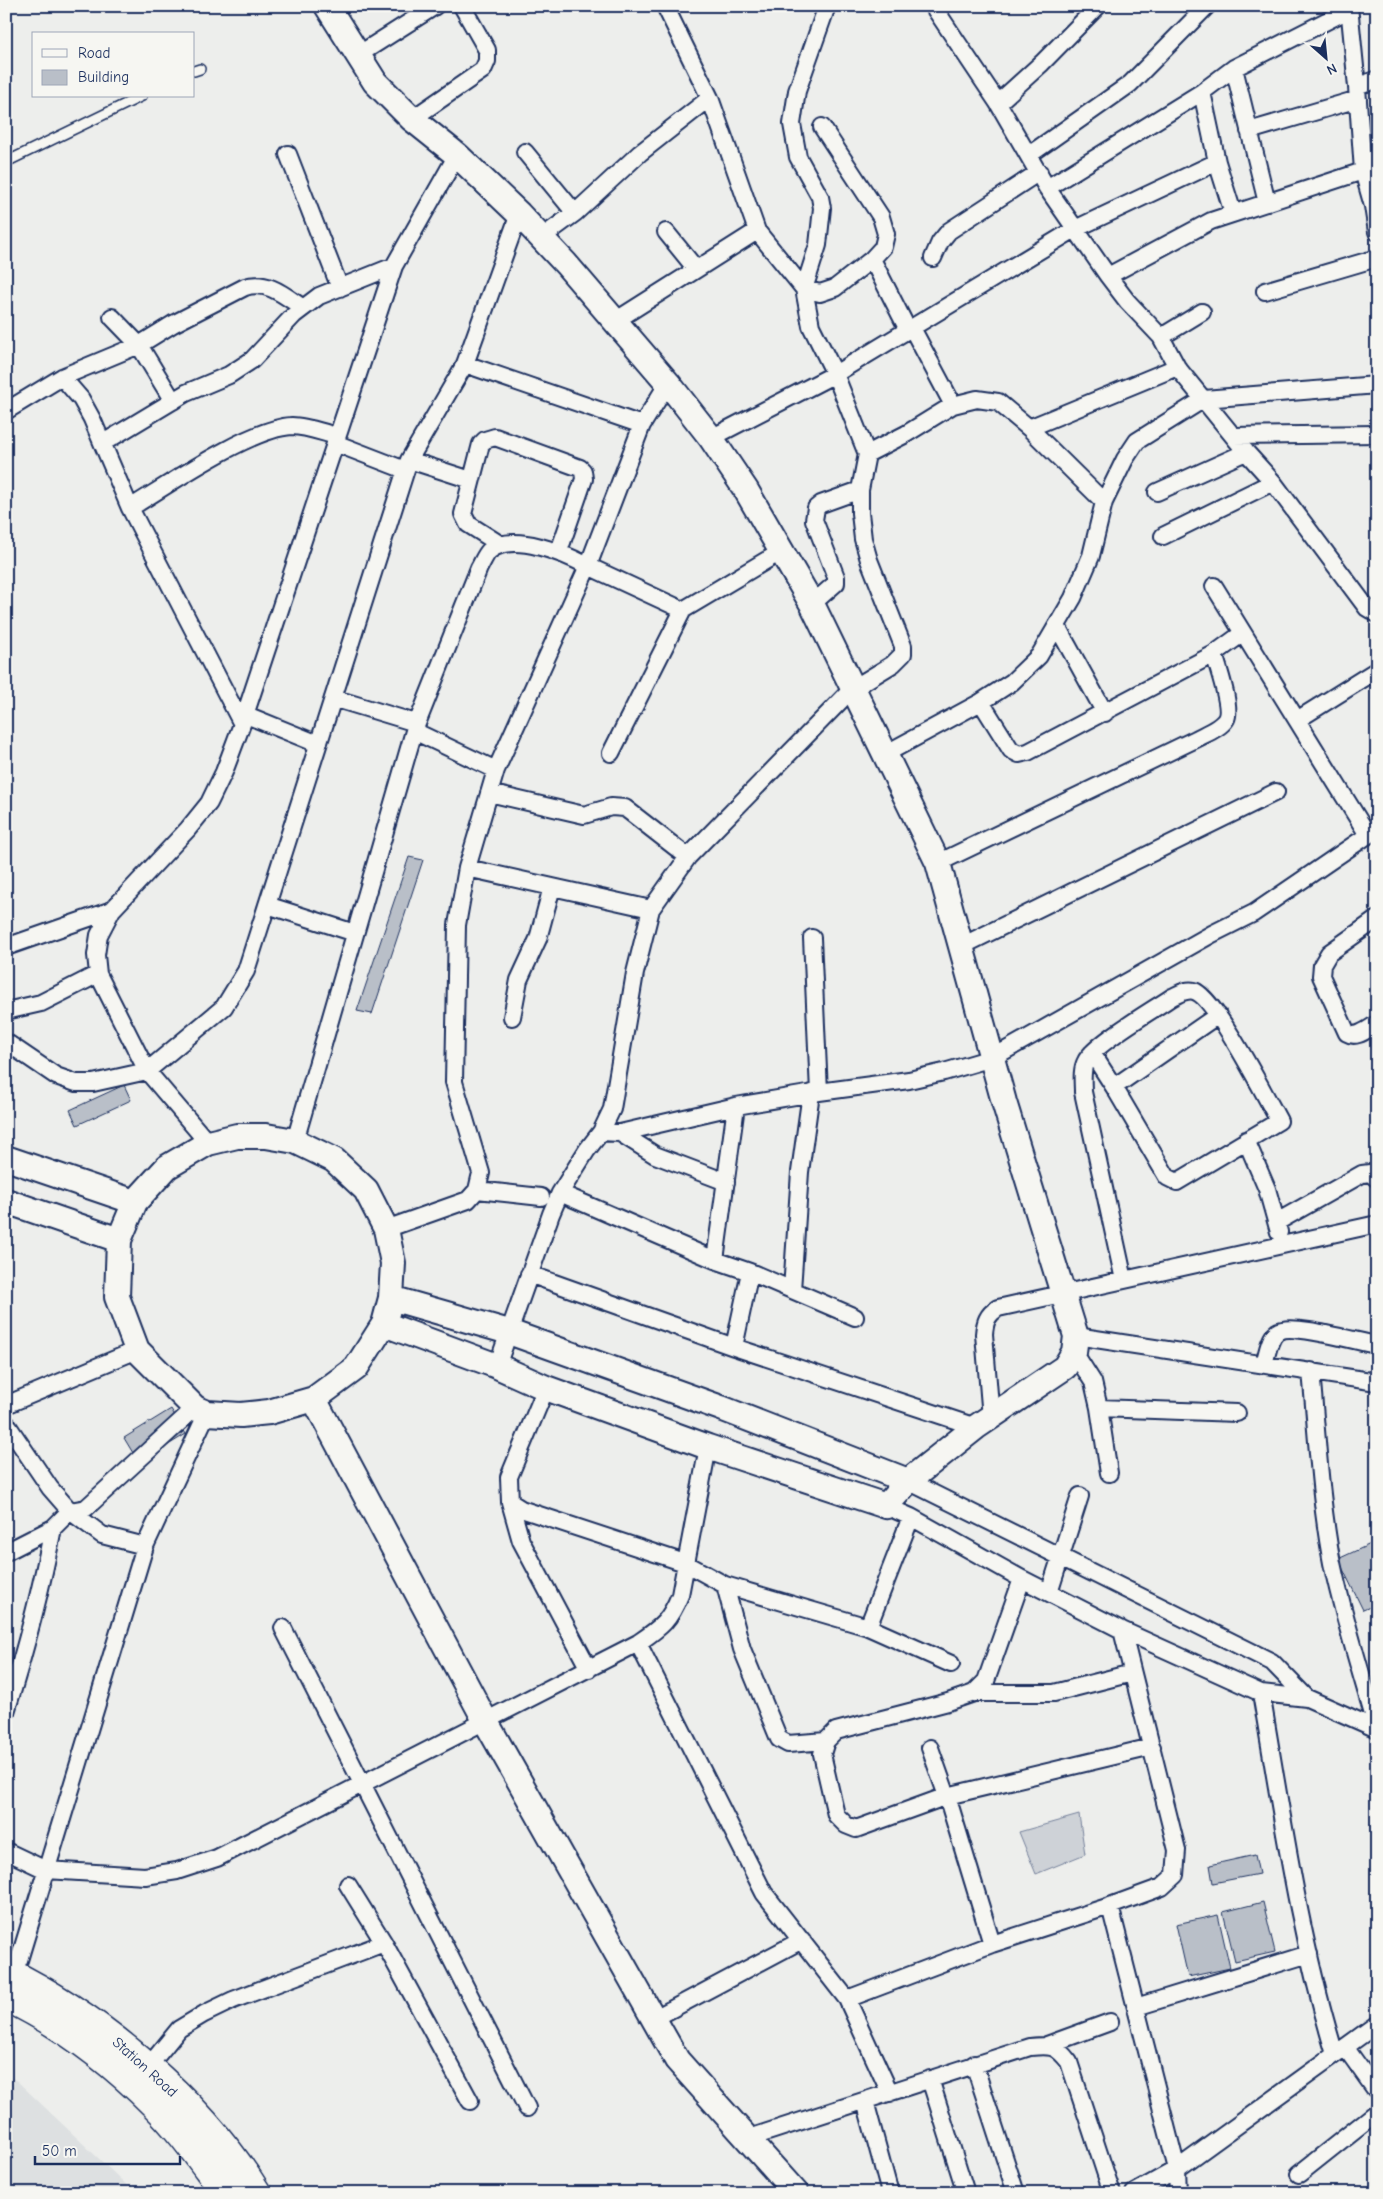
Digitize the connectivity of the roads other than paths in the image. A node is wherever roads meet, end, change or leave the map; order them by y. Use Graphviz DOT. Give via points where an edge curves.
graph roads {
  1 [pos="327,6"];
  2 [pos="435,6"];
  3 [pos="462,6"];
  4 [pos="665,6"];
  5 [pos="827,6"];
  6 [pos="933,6"];
  7 [pos="1098,6"];
  8 [pos="1207,6"];
  9 [pos="1348,8"];
  10 [pos="358,54"];
  11 [pos="1234,68"];
  12 [pos="1377,79"];
  13 [pos="1202,92"];
  14 [pos="1358,93"];
  15 [pos="138,98"];
  16 [pos="710,98"];
  17 [pos="998,103"];
  18 [pos="412,119"];
  19 [pos="822,127"];
  20 [pos="1249,131"];
  21 [pos="525,152"];
  22 [pos="288,154"];
  23 [pos="457,155"];
  24 [pos="1029,155"];
  25 [pos="6,162"];
  26 [pos="1217,162"];
  27 [pos="1363,171"];
  28 [pos="1039,172"];
  29 [pos="1047,188"];
  30 [pos="1267,203"];
  31 [pos="1375,205"];
  32 [pos="576,213"];
  33 [pos="1234,213"];
  34 [pos="519,214"];
  35 [pos="1075,229"];
  36 [pos="757,231"];
  37 [pos="666,232"];
  38 [pos="1377,232"];
  39 [pos="541,238"];
  40 [pos="933,258"];
  41 [pos="1377,258"];
  42 [pos="872,260"];
  43 [pos="394,266"];
  44 [pos="696,269"];
  45 [pos="1108,276"];
  46 [pos="340,288"];
  47 [pos="804,289"];
  48 [pos="1265,291"];
  49 [pos="303,308"];
  50 [pos="1202,312"];
  51 [pos="112,317"];
  52 [pos="615,321"];
  53 [pos="910,329"];
  54 [pos="1160,337"];
  55 [pos="139,345"];
  56 [pos="465,364"];
  57 [pos="1177,367"];
  58 [pos="835,374"];
  59 [pos="62,377"];
  60 [pos="668,384"];
  61 [pos="1377,385"];
  62 [pos="1204,399"];
  63 [pos="173,401"];
  64 [pos="953,405"];
  65 [pos="6,411"];
  66 [pos="642,425"];
  67 [pos="1028,428"];
  68 [pos="1377,434"];
  69 [pos="1233,436"];
  70 [pos="711,438"];
  71 [pos="336,440"];
  72 [pos="103,443"];
  73 [pos="1246,452"];
  74 [pos="867,454"];
  75 [pos="407,465"];
  76 [pos="470,480"];
  77 [pos="1273,482"];
  78 [pos="860,490"];
  79 [pos="1157,492"];
  80 [pos="1104,502"];
  81 [pos="130,508"];
  82 [pos="1163,536"];
  83 [pos="501,545"];
  84 [pos="559,551"];
  85 [pos="782,551"];
  86 [pos="588,566"];
  87 [pos="1214,586"];
  88 [pos="812,604"];
  89 [pos="683,610"];
  90 [pos="1377,614"];
  91 [pos="1057,626"];
  92 [pos="1243,633"];
  93 [pos="1214,654"];
  94 [pos="1377,670"];
  95 [pos="852,689"];
  96 [pos="333,698"];
  97 [pos="982,702"];
  98 [pos="1105,713"];
  99 [pos="243,719"];
  100 [pos="1297,720"];
  101 [pos="415,727"];
  102 [pos="318,744"];
  103 [pos="611,753"];
  104 [pos="885,754"];
  105 [pos="496,770"];
  106 [pos="1276,792"];
  107 [pos="489,793"];
  108 [pos="1372,832"];
  109 [pos="688,857"];
  110 [pos="938,863"];
  111 [pos="467,868"];
  112 [pos="552,887"];
  113 [pos="267,905"];
  114 [pos="651,909"];
  115 [pos="112,910"];
  116 [pos="1377,919"];
  117 [pos="356,933"];
  118 [pos="812,938"];
  119 [pos="962,946"];
  120 [pos="6,947"];
  121 [pos="98,974"];
  122 [pos="6,1011"];
  123 [pos="1218,1015"];
  124 [pos="512,1017"];
  125 [pos="1377,1024"];
  126 [pos="6,1042"];
  127 [pos="1092,1053"];
  128 [pos="992,1058"];
  129 [pos="147,1071"];
  130 [pos="1114,1087"];
  131 [pos="815,1092"];
  132 [pos="736,1106"];
  133 [pos="601,1132"];
  134 [pos="620,1133"];
  135 [pos="1246,1140"];
  136 [pos="295,1141"];
  137 [pos="208,1143"];
  138 [pos="6,1158"];
  139 [pos="1377,1179"];
  140 [pos="726,1182"];
  141 [pos="477,1190"];
  142 [pos="560,1193"];
  143 [pos="540,1197"];
  144 [pos="6,1201"];
  145 [pos="135,1202"];
  146 [pos="1277,1222"];
  147 [pos="1377,1224"];
  148 [pos="386,1229"];
  149 [pos="119,1240"];
  150 [pos="1281,1246"];
  151 [pos="715,1260"];
  152 [pos="750,1272"];
  153 [pos="529,1274"];
  154 [pos="1124,1280"];
  155 [pos="792,1290"];
  156 [pos="1063,1293"];
  157 [pos="391,1298"];
  158 [pos="855,1317"];
  159 [pos="384,1324"];
  160 [pos="509,1332"];
  161 [pos="1075,1344"];
  162 [pos="1377,1345"];
  163 [pos="734,1346"];
  164 [pos="137,1350"];
  165 [pos="1264,1364"];
  166 [pos="497,1366"];
  167 [pos="1310,1371"];
  168 [pos="1377,1382"];
  169 [pos="546,1388"];
  170 [pos="314,1399"];
  171 [pos="6,1406"];
  172 [pos="1100,1408"];
  173 [pos="201,1411"];
  174 [pos="1236,1413"];
  175 [pos="983,1422"];
  176 [pos="6,1423"];
  177 [pos="708,1447"];
  178 [pos="1109,1473"];
  179 [pos="908,1481"];
  180 [pos="1080,1496"];
  181 [pos="510,1502"];
  182 [pos="886,1506"];
  183 [pos="70,1512"];
  184 [pos="911,1517"];
  185 [pos="52,1528"];
  186 [pos="145,1546"];
  187 [pos="6,1552"];
  188 [pos="1060,1556"];
  189 [pos="685,1563"];
  190 [pos="1022,1579"];
  191 [pos="725,1586"];
  192 [pos="1049,1593"];
  193 [pos="868,1627"];
  194 [pos="283,1628"];
  195 [pos="1122,1630"];
  196 [pos="638,1644"];
  197 [pos="951,1664"];
  198 [pos="589,1669"];
  199 [pos="1132,1672"];
  200 [pos="1261,1693"];
  201 [pos="974,1694"];
  202 [pos="1307,1698"];
  203 [pos="6,1712"];
  204 [pos="486,1722"];
  205 [pos="1377,1728"];
  206 [pos="826,1741"];
  207 [pos="1152,1747"];
  208 [pos="930,1748"];
  209 [pos="363,1783"];
  210 [pos="947,1796"];
  211 [pos="6,1851"];
  212 [pos="46,1870"];
  213 [pos="348,1885"];
  214 [pos="1110,1906"];
  215 [pos="802,1940"];
  216 [pos="384,1944"];
  217 [pos="992,1944"];
  218 [pos="1309,1954"];
  219 [pos="13,1966"];
  220 [pos="6,1987"];
  221 [pos="6,1997"];
  222 [pos="847,1999"];
  223 [pos="6,2006"];
  224 [pos="1136,2007"];
  225 [pos="655,2018"];
  226 [pos="1110,2022"];
  227 [pos="1377,2024"];
  228 [pos="1047,2045"];
  229 [pos="1340,2051"];
  230 [pos="974,2064"];
  231 [pos="148,2067"];
  232 [pos="930,2079"];
  233 [pos="1375,2089"];
  234 [pos="890,2093"];
  235 [pos="470,2101"];
  236 [pos="865,2101"];
  237 [pos="527,2108"];
  238 [pos="1377,2112"];
  239 [pos="749,2138"];
  240 [pos="1177,2169"];
  241 [pos="1299,2174"];
  242 [pos="214,2193"];
  243 [pos="226,2193"];
  244 [pos="243,2193"];
  245 [pos="257,2193"];
  246 [pos="796,2193"];
  247 [pos="890,2193"];
  248 [pos="966,2193"];
  249 [pos="1016,2193"];
  250 [pos="1112,2193"];
  251 [pos="1134,2193"];
  252 [pos="1178,2193"];
  1 -- 10 [label="street"];
  2 -- 10 [label="street"];
  3 -- 18 [label="street" via="487,50 487,61 483,70"];
  4 -- 16 [label="street"];
  5 -- 47 [label="street" via="796,91 792,124 798,158 820,197 822,208 818,245"];
  6 -- 17 [label="street"];
  7 -- 17 [label="street"];
  8 -- 24 [label="street" via="1130,84"];
  9 -- 11 [label="street"];
  9 -- 14 [label="street"];
  10 -- 18 [label="street" via="375,82"];
  11 -- 13 [label="street"];
  11 -- 20 [label="street"];
  12 -- 14 [label="street"];
  13 -- 26 [label="street"];
  13 -- 29 [label="street"];
  14 -- 20 [label="street"];
  14 -- 27 [label="street"];
  15 -- 25 [label="lane"];
  16 -- 32 [label="street" via="640,153"];
  16 -- 36 [label="street"];
  17 -- 24 [label="street"];
  18 -- 23 [label="street"];
  19 -- 42 [label="street" via="882,217 886,234 883,247"];
  20 -- 30 [label="street"];
  21 -- 32 [label="street"];
  22 -- 46 [label="street"];
  23 -- 34 [label="street"];
  23 -- 43 [label="street"];
  24 -- 28 [label="street"];
  26 -- 33 [label="street"];
  26 -- 35 [label="street"];
  27 -- 30 [label="street"];
  27 -- 31 [label="street"];
  28 -- 29 [label="street"];
  28 -- 40 [label="street" via="949,231"];
  29 -- 35 [label="street"];
  30 -- 33 [label="street"];
  31 -- 38 [label="street"];
  32 -- 39 [label="street"];
  33 -- 45 [label="street" via="1212,221"];
  34 -- 39 [label="street"];
  34 -- 56 [label="street"];
  35 -- 45 [label="street"];
  35 -- 53 [label="street"];
  36 -- 44 [label="street"];
  36 -- 47 [label="street"];
  37 -- 44 [label="street"];
  39 -- 52 [label="street"];
  41 -- 48 [label="street"];
  42 -- 47 [label="street" via="835,288 820,293"];
  42 -- 53 [label="street"];
  43 -- 46 [label="street"];
  43 -- 71 [label="street"];
  44 -- 52 [label="street"];
  45 -- 54 [label="street"];
  46 -- 49 [label="street" via="319,296"];
  47 -- 58 [label="street" via="811,326"];
  49 -- 55 [label="street" via="269,286 256,284 173,324"];
  49 -- 63 [label="street" via="252,360 229,375"];
  50 -- 54 [label="street"];
  51 -- 55 [label="street"];
  52 -- 60 [label="street"];
  53 -- 58 [label="street"];
  53 -- 64 [label="street"];
  54 -- 57 [label="street"];
  55 -- 59 [label="street"];
  55 -- 63 [label="street"];
  56 -- 66 [label="street"];
  56 -- 75 [label="street"];
  57 -- 62 [label="street"];
  57 -- 67 [label="street"];
  58 -- 70 [label="street"];
  58 -- 74 [label="street"];
  59 -- 65 [label="street"];
  59 -- 72 [label="street" via="81,399"];
  60 -- 66 [label="street"];
  60 -- 70 [label="street"];
  61 -- 62 [label="street"];
  62 -- 69 [label="street"];
  62 -- 80 [label="street" via="1137,441"];
  63 -- 72 [label="street"];
  64 -- 67 [label="street" via="977,399 998,402"];
  64 -- 74 [label="street"];
  66 -- 86 [label="street"];
  67 -- 80 [label="street"];
  68 -- 69 [label="street"];
  69 -- 73 [label="street"];
  70 -- 85 [label="street"];
  71 -- 75 [label="street"];
  71 -- 81 [label="street" via="293,426 263,434 230,448"];
  71 -- 99 [label="street"];
  72 -- 81 [label="street"];
  73 -- 77 [label="street"];
  73 -- 79 [label="street"];
  74 -- 78 [label="street"];
  75 -- 76 [label="street"];
  75 -- 96 [label="street"];
  76 -- 83 [label="street" via="464,520"];
  76 -- 84 [label="street" via="481,444 490,437 580,468 584,480"];
  77 -- 82 [label="street"];
  77 -- 90 [label="street" via="1367,608"];
  78 -- 88 [label="street" via="816,508 814,520 836,583"];
  78 -- 95 [label="street" via="860,513 868,560 903,646 903,654"];
  80 -- 91 [label="street" via="1091,556"];
  81 -- 99 [label="street"];
  83 -- 84 [label="street" via="511,543"];
  83 -- 101 [label="street" via="488,552 479,568"];
  84 -- 86 [label="street"];
  85 -- 88 [label="street"];
  85 -- 89 [label="street"];
  86 -- 89 [label="street"];
  86 -- 105 [label="street"];
  87 -- 92 [label="street"];
  88 -- 95 [label="street"];
  89 -- 103 [label="street"];
  91 -- 97 [label="street" via="1039,656 1012,682"];
  91 -- 98 [label="street"];
  92 -- 93 [label="street"];
  92 -- 100 [label="street"];
  93 -- 98 [label="street"];
  93 -- 110 [label="street" via="1227,708 1226,719 1218,726"];
  94 -- 100 [label="street"];
  95 -- 104 [label="street"];
  95 -- 109 [label="street"];
  96 -- 101 [label="street"];
  96 -- 102 [label="street"];
  97 -- 98 [label="street" via="1011,750 1019,754"];
  97 -- 104 [label="street"];
  99 -- 102 [label="street"];
  99 -- 115 [label="street" via="209,803"];
  100 -- 108 [label="street"];
  101 -- 105 [label="street"];
  101 -- 117 [label="street"];
  102 -- 113 [label="street"];
  104 -- 110 [label="street"];
  105 -- 107 [label="street"];
  106 -- 119 [label="street"];
  107 -- 109 [label="street" via="584,815 611,807 625,808"];
  107 -- 111 [label="street"];
  108 -- 128 [label="street" via="1254,913"];
  109 -- 114 [label="street"];
  110 -- 119 [label="street"];
  111 -- 112 [label="street"];
  111 -- 141 [label="street" via="458,925 454,1082 480,1173"];
  112 -- 114 [label="street"];
  112 -- 124 [label="street" via="538,939 519,980"];
  113 -- 117 [label="street"];
  113 -- 129 [label="street" via="246,971 224,1007"];
  114 -- 133 [label="street" via="635,973 612,1109"];
  115 -- 120 [label="street"];
  115 -- 121 [label="street" via="99,935"];
  116 -- 125 [label="street" via="1329,953 1322,965 1321,976 1347,1033 1358,1035"];
  117 -- 136 [label="street"];
  118 -- 131 [label="street"];
  119 -- 128 [label="street"];
  121 -- 122 [label="street" via="42,1003"];
  121 -- 129 [label="street"];
  123 -- 127 [label="street" via="1202,995 1194,991 1182,992"];
  123 -- 130 [label="street"];
  123 -- 135 [label="street" via="1279,1121"];
  126 -- 129 [label="street" via="56,1076 76,1083 93,1083"];
  127 -- 130 [label="street"];
  127 -- 154 [label="street" via="1084,1067 1083,1092"];
  128 -- 131 [label="street" via="909,1080"];
  128 -- 156 [label="street"];
  129 -- 137 [label="street"];
  130 -- 135 [label="street" via="1171,1180 1177,1182"];
  131 -- 132 [label="street"];
  131 -- 155 [label="street" via="800,1172"];
  132 -- 134 [label="street"];
  132 -- 140 [label="street"];
  133 -- 134 [label="street"];
  133 -- 142 [label="street"];
  134 -- 140 [label="street" via="655,1155"];
  135 -- 146 [label="street"];
  136 -- 137 [label="street" via="236,1136"];
  136 -- 148 [label="street" via="334,1160 366,1190"];
  137 -- 145 [label="street" via="166,1167"];
  138 -- 145 [label="street"];
  139 -- 146 [label="street" via="1370,1173 1362,1174"];
  140 -- 151 [label="street"];
  141 -- 143 [label="street"];
  141 -- 148 [label="street" via="468,1200"];
  142 -- 151 [label="street"];
  142 -- 153 [label="street"];
  144 -- 149 [label="street"];
  145 -- 149 [label="street"];
  146 -- 150 [label="street"];
  147 -- 150 [label="street"];
  148 -- 157 [label="street" via="393,1263"];
  149 -- 164 [label="street" via="117,1297"];
  150 -- 154 [label="street"];
  151 -- 152 [label="street"];
  152 -- 155 [label="street"];
  152 -- 163 [label="street"];
  153 -- 160 [label="street"];
  153 -- 163 [label="street"];
  154 -- 156 [label="street"];
  155 -- 158 [label="street"];
  156 -- 161 [label="street"];
  156 -- 175 [label="street" via="998,1308 990,1314 984,1334"];
  157 -- 159 [label="street"];
  157 -- 160 [label="street"];
  159 -- 166 [label="street"];
  159 -- 170 [label="street" via="356,1368"];
  160 -- 166 [label="street"];
  160 -- 179 [label="street" via="722,1408"];
  161 -- 165 [label="street"];
  161 -- 172 [label="street" via="1093,1382"];
  161 -- 175 [label="street" via="1065,1367"];
  162 -- 165 [label="street" via="1310,1331 1282,1330 1273,1338"];
  163 -- 175 [label="street"];
  164 -- 171 [label="street"];
  164 -- 173 [label="street"];
  165 -- 167 [label="street"];
  166 -- 169 [label="street"];
  167 -- 168 [label="street"];
  167 -- 205 [label="street" via="1332,1561"];
  169 -- 177 [label="street"];
  169 -- 181 [label="street" via="509,1477"];
  170 -- 173 [label="street" via="241,1416"];
  170 -- 204 [label="street"];
  172 -- 174 [label="street"];
  172 -- 178 [label="street"];
  173 -- 183 [label="street" via="86,1508"];
  173 -- 186 [label="street"];
  175 -- 179 [label="street"];
  176 -- 183 [label="street"];
  177 -- 182 [label="street"];
  177 -- 189 [label="street"];
  179 -- 182 [label="street"];
  179 -- 188 [label="street"];
  180 -- 188 [label="street"];
  181 -- 189 [label="street"];
  181 -- 198 [label="street" via="521,1541"];
  182 -- 184 [label="street"];
  183 -- 185 [label="street"];
  183 -- 186 [label="street" via="102,1536"];
  184 -- 190 [label="street"];
  184 -- 193 [label="street"];
  185 -- 187 [label="street"];
  185 -- 203 [label="street" via="29,1640"];
  186 -- 212 [label="street"];
  188 -- 192 [label="street"];
  188 -- 202 [label="street" via="1272,1662"];
  189 -- 191 [label="street"];
  189 -- 196 [label="street" via="680,1595 672,1615"];
  190 -- 192 [label="street"];
  190 -- 201 [label="street" via="986,1681"];
  191 -- 193 [label="street"];
  191 -- 206 [label="street" via="742,1650 778,1739 788,1744"];
  192 -- 195 [label="street"];
  193 -- 197 [label="street"];
  194 -- 209 [label="street"];
  195 -- 199 [label="street"];
  195 -- 200 [label="street"];
  196 -- 198 [label="street"];
  196 -- 215 [label="street" via="764,1893"];
  198 -- 204 [label="street"];
  199 -- 201 [label="street" via="1054,1693"];
  199 -- 207 [label="street"];
  200 -- 202 [label="street"];
  200 -- 218 [label="street"];
  201 -- 206 [label="street" via="836,1731"];
  202 -- 205 [label="street"];
  204 -- 209 [label="street"];
  204 -- 225 [label="street"];
  206 -- 210 [label="street" via="822,1754 836,1815 846,1825 856,1829"];
  207 -- 210 [label="street"];
  207 -- 214 [label="street" via="1177,1850 1175,1874 1162,1887"];
  208 -- 210 [label="street"];
  209 -- 212 [label="street" via="217,1858 176,1871 145,1876"];
  209 -- 237 [label="street"];
  210 -- 217 [label="street"];
  211 -- 212 [label="street"];
  212 -- 219 [label="street"];
  213 -- 216 [label="street"];
  214 -- 217 [label="street"];
  214 -- 224 [label="street"];
  215 -- 222 [label="street"];
  215 -- 225 [label="street"];
  216 -- 231 [label="street" via="233,2000 204,2014 178,2029"];
  216 -- 235 [label="street"];
  217 -- 222 [label="street"];
  218 -- 224 [label="street"];
  218 -- 229 [label="street" via="1320,2004"];
  219 -- 231 [label="highway, Station Road"];
  220 -- 244 [label="highway" via="89,2034 137,2073 192,2129"];
  221 -- 243 [label="highway" via="109,2062 155,2104"];
  222 -- 234 [label="street"];
  223 -- 242 [label="highway, Station Road" via="93,2063 130,2094 171,2136"];
  224 -- 240 [label="street"];
  225 -- 239 [label="street" via="677,2060"];
  226 -- 228 [label="street"];
  227 -- 229 [label="street"];
  228 -- 230 [label="street"];
  228 -- 250 [label="street" via="1059,2050 1069,2062"];
  229 -- 233 [label="street"];
  229 -- 240 [label="street"];
  230 -- 232 [label="street"];
  230 -- 249 [label="street"];
  231 -- 245 [label="highway, Station Road" via="210,2130"];
  232 -- 234 [label="street"];
  232 -- 248 [label="street"];
  234 -- 236 [label="street"];
  236 -- 239 [label="street"];
  236 -- 247 [label="street"];
  238 -- 241 [label="street"];
  239 -- 246 [label="street"];
  240 -- 251 [label="street"];
  240 -- 252 [label="street"];
}
